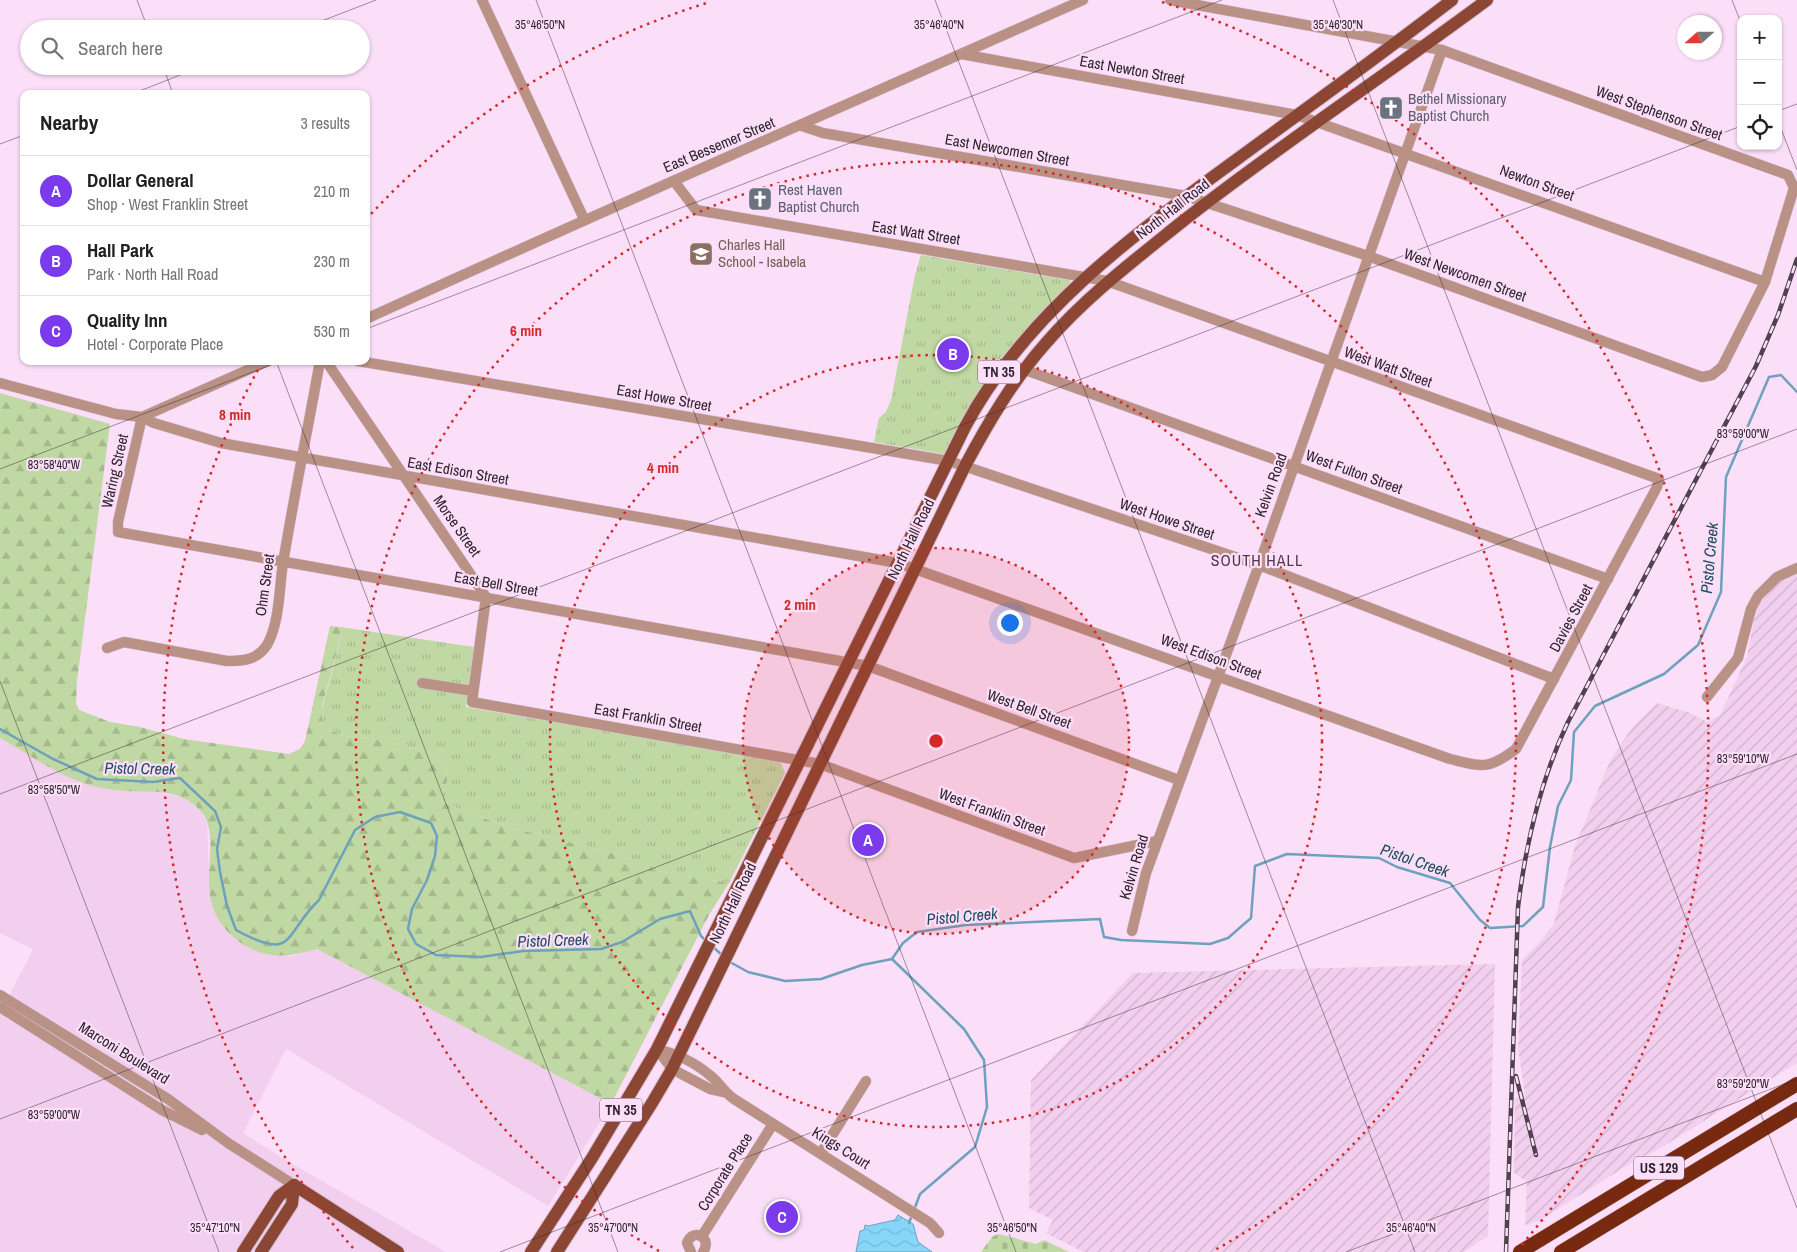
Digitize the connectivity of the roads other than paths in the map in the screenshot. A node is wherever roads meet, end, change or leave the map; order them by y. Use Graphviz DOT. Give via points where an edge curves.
graph roads {
  1 [pos="482,0"];
  2 [pos="1084,0"];
  3 [pos="1170,0"];
  4 [pos="1452,0"];
  5 [pos="1487,0"];
  6 [pos="1400,41"];
  7 [pos="1425,46"];
  8 [pos="1442,50"];
  9 [pos="961,54"];
  10 [pos="1297,115"];
  11 [pos="1316,122"];
  12 [pos="802,126"];
  13 [pos="1406,152"];
  14 [pos="674,181"];
  15 [pos="1186,196"];
  16 [pos="1207,203"];
  17 [pos="584,219"];
  18 [pos="1368,256"];
  19 [pos="1086,278"];
  20 [pos="1107,281"];
  21 [pos="1765,282"];
  22 [pos="370,317"];
  23 [pos="370,363"];
  24 [pos="1006,363"];
  25 [pos="1331,363"];
  26 [pos="259,365"];
  27 [pos="319,365"];
  28 [pos="329,365"];
  29 [pos="1024,370"];
  30 [pos="0,383"];
  31 [pos="142,416"];
  32 [pos="302,458"];
  33 [pos="949,461"];
  34 [pos="965,466"];
  35 [pos="1294,467"];
  36 [pos="405,477"];
  37 [pos="1659,479"];
  38 [pos="118,532"];
  39 [pos="898,562"];
  40 [pos="283,563"];
  41 [pos="1259,565"];
  42 [pos="916,568"];
  43 [pos="1797,568"];
  44 [pos="1608,579"];
  45 [pos="486,597"];
  46 [pos="107,648"];
  47 [pos="849,663"];
  48 [pos="868,666"];
  49 [pos="1219,676"];
  50 [pos="1554,680"];
  51 [pos="422,683"];
  52 [pos="472,696"];
  53 [pos="1707,697"];
  54 [pos="800,761"];
  55 [pos="1497,763"];
  56 [pos="820,764"];
  57 [pos="1179,780"];
  58 [pos="1157,841"];
  59 [pos="1132,931"];
  60 [pos="3,1003"];
  61 [pos="658,1049"];
  62 [pos="679,1054"];
  63 [pos="672,1068"];
  64 [pos="866,1081"];
  65 [pos="1797,1084"];
  66 [pos="724,1092"];
  67 [pos="1797,1108"];
  68 [pos="773,1124"];
  69 [pos="821,1153"];
  70 [pos="294,1185"];
  71 [pos="939,1234"];
  72 [pos="702,1236"];
  73 [pos="243,1252"];
  74 [pos="261,1252"];
  75 [pos="398,1252"];
  76 [pos="531,1252"];
  77 [pos="557,1252"];
  78 [pos="691,1252"];
  79 [pos="703,1252"];
  80 [pos="1520,1252"];
  81 [pos="1561,1252"];
  1 -- 17 [label="street"];
  2 -- 9 [label="street, East Bessemer Street"];
  3 -- 6 [label="street, West Stephenson Street"];
  4 -- 6 [label="main road, North Hall Road / TN 35"];
  5 -- 7 [label="main road, North Hall Road / TN 35"];
  6 -- 7 [label="street, West Stephenson Street"];
  6 -- 10 [label="main road, North Hall Road / TN 35"];
  7 -- 8 [label="street, West Stephenson Street"];
  7 -- 11 [label="main road, North Hall Road / TN 35"];
  8 -- 13 [label="street, Kelvin Road"];
  8 -- 21 [label="street, West Stephenson Street" via="1788,175 1794,188"];
  9 -- 10 [label="street, East Newton Street"];
  9 -- 12 [label="street, East Bessemer Street"];
  10 -- 11 [label="street, Newton Street"];
  10 -- 15 [label="main road, North Hall Road / TN 35"];
  11 -- 13 [label="street, Newton Street"];
  11 -- 16 [label="main road, North Hall Road / TN 35"];
  12 -- 14 [label="street, East Bessemer Street"];
  12 -- 15 [label="street, East Newcomen Street" via="822,133"];
  13 -- 18 [label="street, Kelvin Road"];
  13 -- 21 [label="street, Newton Street"];
  14 -- 17 [label="street, East Bessemer Street"];
  14 -- 19 [label="street, East Watt Street" via="696,210"];
  15 -- 16 [label="street, East Newcomen Street"];
  15 -- 19 [label="main road, North Hall Road / TN 35"];
  16 -- 18 [label="street, West Newcomen Street"];
  16 -- 20 [label="main road, North Hall Road / TN 35"];
  17 -- 22 [label="street, East Bessemer Street"];
  18 -- 21 [label="street, West Newcomen Street" via="1702,377 1712,375 1722,367"];
  18 -- 25 [label="street, Kelvin Road"];
  19 -- 20 [label="street, East Watt Street"];
  19 -- 24 [label="main road, North Hall Road / TN 35" via="1054,308"];
  20 -- 25 [label="street, West Watt Street"];
  20 -- 29 [label="main road, North Hall Road / TN 35" via="1060,327"];
  23 -- 33 [label="street, East Howe Street"];
  24 -- 29 [label="street, West Fulton Street"];
  24 -- 33 [label="main road, North Hall Road / TN 35" via="979,400"];
  25 -- 35 [label="street, Kelvin Road"];
  25 -- 37 [label="street, West Watt Street"];
  26 -- 31 [label="street"];
  27 -- 32 [label="street, Ohm Street"];
  28 -- 36 [label="street, Morse Street"];
  29 -- 34 [label="main road, North Hall Road / TN 35" via="998,407"];
  29 -- 35 [label="street, West Fulton Street"];
  30 -- 31 [label="street, East Edison Street" via="116,414"];
  31 -- 32 [label="street, East Edison Street" via="154,423 221,443"];
  31 -- 38 [label="street, Waring Street"];
  32 -- 36 [label="street, East Edison Street"];
  32 -- 40 [label="street, Ohm Street"];
  33 -- 34 [label="street, East Howe Street"];
  33 -- 39 [label="main road, North Hall Road / TN 35"];
  34 -- 41 [label="street, West Howe Street"];
  34 -- 42 [label="main road, North Hall Road / TN 35"];
  35 -- 41 [label="street, Kelvin Road"];
  35 -- 44 [label="street, West Fulton Street"];
  36 -- 39 [label="street, East Edison Street"];
  36 -- 45 [label="street, Morse Street"];
  37 -- 44 [label="street, Davies Street" via="1658,487"];
  38 -- 40 [label="street, East Bell Street"];
  39 -- 42 [label="street, East Edison Street"];
  39 -- 47 [label="main road, North Hall Road / TN 35"];
  40 -- 45 [label="street, East Bell Street"];
  40 -- 46 [label="street, Ohm Street" via="271,636 259,654 250,660 227,661 124,642"];
  41 -- 49 [label="street, Kelvin Road"];
  41 -- 50 [label="street, West Howe Street"];
  42 -- 48 [label="main road, North Hall Road / TN 35"];
  42 -- 49 [label="street, West Edison Street"];
  43 -- 53 [label="street" via="1777,577 1758,596 1751,609 1738,658"];
  44 -- 50 [label="street, Davies Street"];
  45 -- 47 [label="street, East Bell Street"];
  45 -- 52 [label="street"];
  47 -- 48 [label="street, East Bell Street"];
  47 -- 54 [label="main road, North Hall Road / TN 35"];
  48 -- 56 [label="main road, North Hall Road / TN 35"];
  48 -- 57 [label="street, West Bell Street"];
  49 -- 55 [label="street, West Edison Street" via="1450,759 1477,765"];
  49 -- 57 [label="street, Kelvin Road"];
  50 -- 55 [label="street, Davies Street" via="1516,749"];
  51 -- 52 [label="street, East Franklin Street"];
  52 -- 54 [label="street, East Franklin Street"];
  54 -- 56 [label="street, East Franklin Street"];
  54 -- 61 [label="main road, North Hall Road / TN 35"];
  56 -- 58 [label="street, West Franklin Street" via="1074,858"];
  56 -- 62 [label="main road, North Hall Road / TN 35"];
  57 -- 58 [label="street, Kelvin Road"];
  58 -- 59 [label="street, Kelvin Road"];
  60 -- 70 [label="street, Marconi Boulevard" via="168,1099 228,1143"];
  61 -- 62 [label="street, Kings Court"];
  61 -- 63 [label="street, Kings Court"];
  61 -- 76 [label="main road, North Hall Road / TN 35"];
  62 -- 63 [label="main road, North Hall Road / TN 35"];
  62 -- 66 [label="street, Kings Court" via="713,1078"];
  63 -- 66 [label="street, Kings Court" via="710,1089"];
  63 -- 77 [label="main road, North Hall Road / TN 35"];
  64 -- 69 [label="street"];
  65 -- 80 [label="highway, US 129"];
  66 -- 68 [label="street, Kings Court"];
  67 -- 81 [label="highway, US 129"];
  68 -- 69 [label="street, Kings Court"];
  68 -- 72 [label="street, Corporate Place"];
  69 -- 71 [label="street, Kings Court" via="930,1222"];
  70 -- 73 [label="main road" via="279,1196"];
  70 -- 74 [label="main road" via="292,1204"];
  70 -- 75 [label="main road, Marconi Boulevard"];
  72 -- 78 [label="street, Corporate Place" via="688,1240"];
  72 -- 79 [label="street" via="707,1244"];
}
